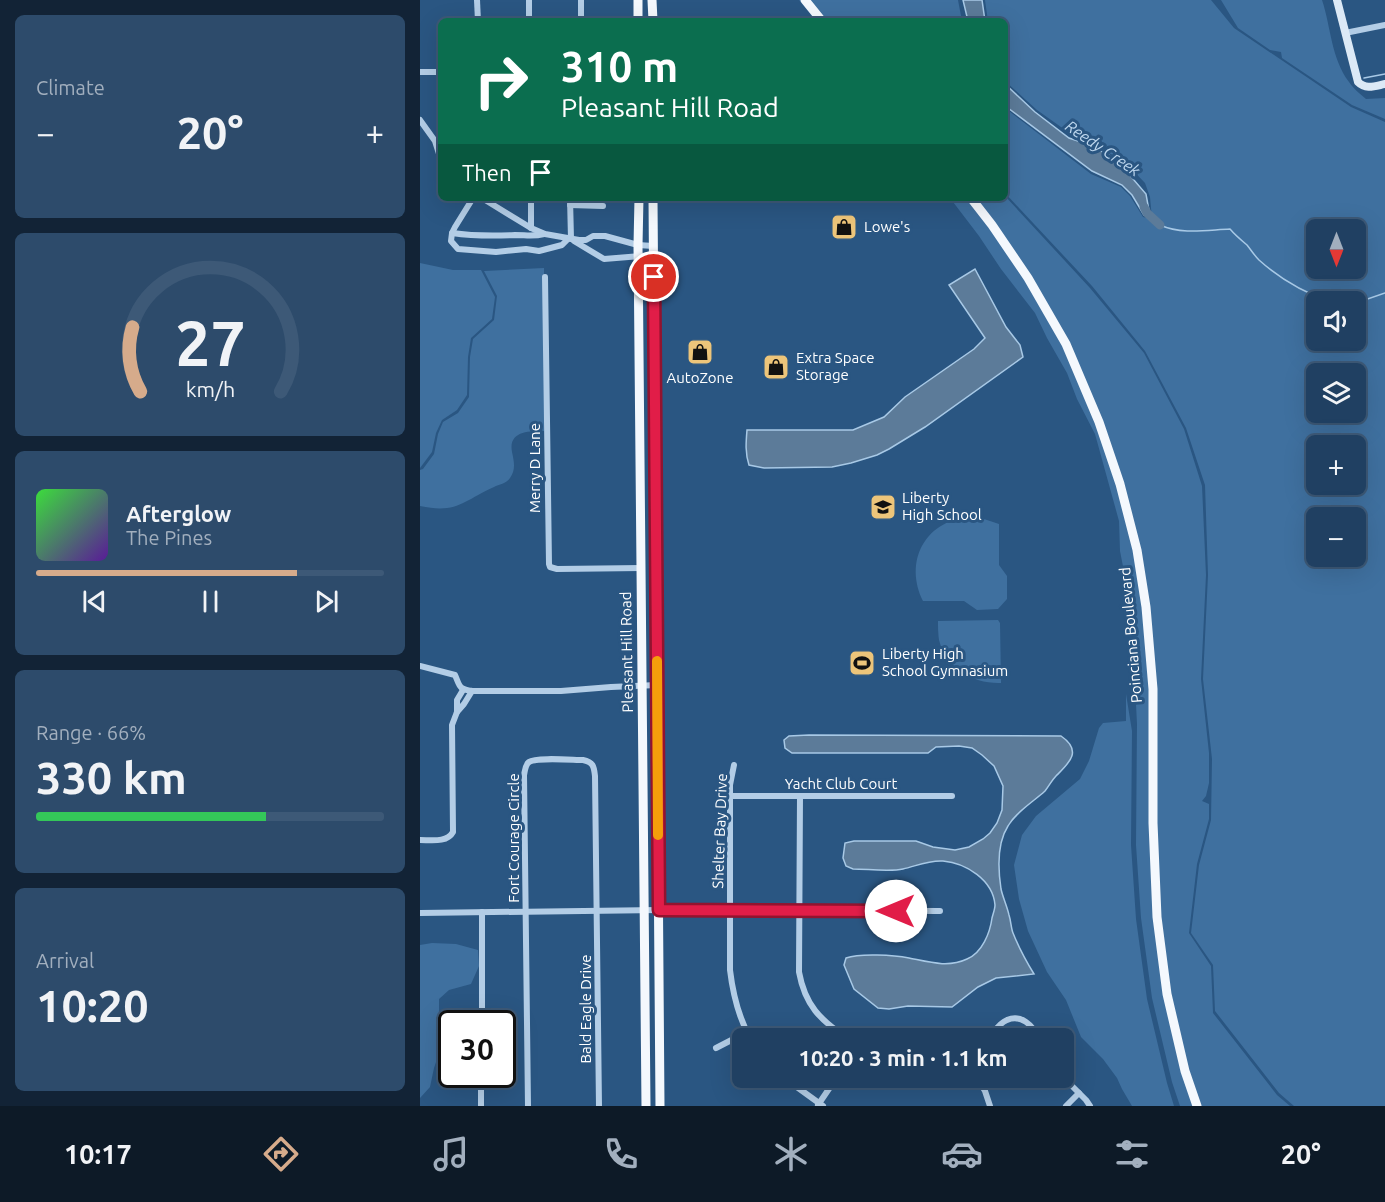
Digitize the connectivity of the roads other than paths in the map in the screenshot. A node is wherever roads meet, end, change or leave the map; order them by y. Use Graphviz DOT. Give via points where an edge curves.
graph roads {
  1 [pos="477,0"];
  2 [pos="529,0"];
  3 [pos="581,0"];
  4 [pos="638,0"];
  5 [pos="652,0"];
  6 [pos="805,0"];
  7 [pos="1337,0"];
  8 [pos="478,18"];
  9 [pos="530,18"];
  10 [pos="581,18"];
  11 [pos="638,18"];
  12 [pos="652,18"];
  13 [pos="820,18"];
  14 [pos="1385,25"];
  15 [pos="1345,33"];
  16 [pos="420,72"];
  17 [pos="438,72"];
  18 [pos="1385,84"];
  19 [pos="420,120"];
  20 [pos="438,138"];
  21 [pos="435,141"];
  22 [pos="438,150"];
  23 [pos="471,201"];
  24 [pos="487,201"];
  25 [pos="531,201"];
  26 [pos="639,201"];
  27 [pos="653,201"];
  28 [pos="973,201"];
  29 [pos="570,202"];
  30 [pos="603,206"];
  31 [pos="531,228"];
  32 [pos="452,233"];
  33 [pos="544,234"];
  34 [pos="597,236"];
  35 [pos="570,239"];
  36 [pos="638,245"];
  37 [pos="653,250"];
  38 [pos="593,252"];
  39 [pos="639,257"];
  40 [pos="545,277"];
  41 [pos="642,568"];
  42 [pos="656,593"];
  43 [pos="420,666"];
  44 [pos="643,685"];
  45 [pos="657,685"];
  46 [pos="464,690"];
  47 [pos="472,691"];
  48 [pos="457,712"];
  49 [pos="734,765"];
  50 [pos="730,796"];
  51 [pos="800,796"];
  52 [pos="952,796"];
  53 [pos="420,840"];
  54 [pos="659,910"];
  55 [pos="597,911"];
  56 [pos="645,911"];
  57 [pos="730,911"];
  58 [pos="799,911"];
  59 [pos="940,911"];
  60 [pos="420,912"];
  61 [pos="482,912"];
  62 [pos="525,912"];
  63 [pos="482,1010"];
  64 [pos="745,1028"];
  65 [pos="834,1028"];
  66 [pos="997,1028"];
  67 [pos="1033,1028"];
  68 [pos="732,1042"];
  69 [pos="716,1048"];
  70 [pos="482,1088"];
  71 [pos="798,1088"];
  72 [pos="830,1088"];
  73 [pos="983,1088"];
  74 [pos="1074,1088"];
  75 [pos="1079,1093"];
  76 [pos="820,1105"];
  77 [pos="481,1106"];
  78 [pos="528,1106"];
  79 [pos="598,1106"];
  80 [pos="646,1106"];
  81 [pos="660,1106"];
  82 [pos="990,1106"];
  83 [pos="1066,1106"];
  84 [pos="1090,1106"];
  85 [pos="1197,1106"];
  1 -- 8 [label="street"];
  2 -- 9 [label="street"];
  3 -- 10 [label="street"];
  4 -- 11 [label="main road"];
  5 -- 12 [label="main road"];
  6 -- 13 [label="main road"];
  7 -- 15 [label="street"];
  14 -- 15 [label="street"];
  15 -- 18 [label="street" via="1357,80 1370,87"];
  16 -- 17 [label="street"];
  19 -- 21 [label="street"];
  20 -- 21 [label="street"];
  21 -- 22 [label="street"];
  23 -- 32 [label="street"];
  24 -- 31 [label="street"];
  25 -- 31 [label="street"];
  26 -- 36 [label="main road, Pleasant Hill Road"];
  27 -- 37 [label="main road, Pleasant Hill Road"];
  28 -- 85 [label="main road, Poinciana Boulevard" via="1028,278 1066,344 1100,422 1137,550 1153,689 1157,917 1167,994"];
  29 -- 30 [label="street"];
  29 -- 35 [label="street"];
  31 -- 33 [label="street"];
  32 -- 33 [label="street" via="534,237"];
  32 -- 35 [label="street" via="452,242 458,249 496,252 539,251"];
  33 -- 35 [label="street"];
  34 -- 35 [label="street"];
  34 -- 36 [label="street"];
  34 -- 38 [label="street"];
  35 -- 38 [label="street"];
  36 -- 37 [label="street"];
  36 -- 39 [label="main road, Pleasant Hill Road"];
  37 -- 39 [label="street"];
  37 -- 42 [label="main road, Pleasant Hill Road"];
  38 -- 39 [label="street" via="604,259"];
  39 -- 41 [label="main road, Pleasant Hill Road"];
  40 -- 41 [label="street, Merry D Lane" via="549,564 557,569"];
  41 -- 42 [label="main road"];
  41 -- 44 [label="main road, Pleasant Hill Road"];
  42 -- 45 [label="main road, Pleasant Hill Road"];
  43 -- 46 [label="street" via="455,675"];
  44 -- 45 [label="street"];
  44 -- 47 [label="street" via="561,691"];
  44 -- 56 [label="main road, Pleasant Hill Road"];
  45 -- 54 [label="main road, Pleasant Hill Road"];
  46 -- 47 [label="street"];
  46 -- 48 [label="street" via="457,700"];
  47 -- 48 [label="street"];
  48 -- 53 [label="street" via="452,725 453,832 447,839"];
  49 -- 50 [label="street, Shelter Bay Drive"];
  50 -- 51 [label="street, Yacht Club Court"];
  50 -- 57 [label="street, Shelter Bay Drive"];
  51 -- 52 [label="street, Yacht Club Court"];
  51 -- 58 [label="street"];
  54 -- 56 [label="street"];
  54 -- 57 [label="street"];
  54 -- 81 [label="main road, Pleasant Hill Road"];
  55 -- 56 [label="street"];
  55 -- 62 [label="street"];
  55 -- 62 [label="street, Fort Courage Circle" via="594,766 583,760 537,760 525,767 524,775"];
  55 -- 79 [label="street, Bald Eagle Drive"];
  56 -- 80 [label="main road, Pleasant Hill Road"];
  57 -- 58 [label="street"];
  57 -- 64 [label="street, Shelter Bay Drive" via="732,992"];
  58 -- 59 [label="street"];
  58 -- 65 [label="street" via="799,972 805,996"];
  60 -- 61 [label="street"];
  61 -- 62 [label="street"];
  61 -- 63 [label="street"];
  62 -- 78 [label="street"];
  66 -- 67 [label="street" via="1006,1021 1020,1019"];
  68 -- 69 [label="street"];
  70 -- 77 [label="street"];
  71 -- 76 [label="street"];
  72 -- 76 [label="street"];
  73 -- 82 [label="street"];
  74 -- 75 [label="street"];
  75 -- 83 [label="street"];
  75 -- 84 [label="street"];
}
